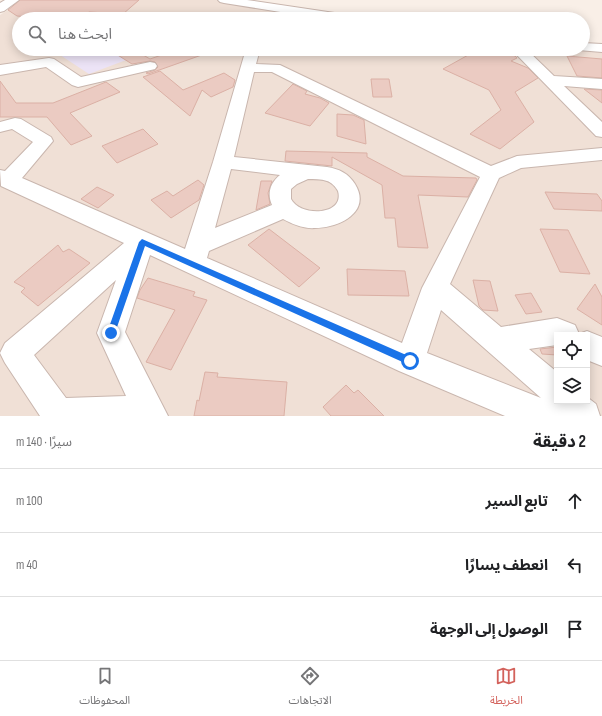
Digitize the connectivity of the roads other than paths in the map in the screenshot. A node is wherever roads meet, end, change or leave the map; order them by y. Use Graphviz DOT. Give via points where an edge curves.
graph roads {
  1 [pos="13,0"];
  2 [pos="224,0"];
  3 [pos="265,6"];
  4 [pos="0,8"];
  5 [pos="263,12"];
  6 [pos="303,12"];
  7 [pos="590,47"];
  8 [pos="602,48"];
  9 [pos="251,56"];
  10 [pos="525,56"];
  11 [pos="150,66"];
  12 [pos="248,68"];
  13 [pos="0,70"];
  14 [pos="550,80"];
  15 [pos="602,84"];
  16 [pos="0,127"];
  17 [pos="602,132"];
  18 [pos="602,154"];
  19 [pos="223,162"];
  20 [pos="308,172"];
  21 [pos="491,174"];
  22 [pos="4,179"];
  23 [pos="285,209"];
  24 [pos="142,242"];
  25 [pos="196,255"];
  26 [pos="435,288"];
  27 [pos="559,332"];
  28 [pos="497,341"];
  29 [pos="590,346"];
  30 [pos="602,352"];
  31 [pos="410,361"];
  32 [pos="554,389"];
  33 [pos="570,404"];
  34 [pos="150,414"];
  35 [pos="544,416"];
  36 [pos="584,416"];
  1 -- 4 [label="street"];
  2 -- 3 [label="street"];
  3 -- 5 [label="street"];
  3 -- 6 [label="street"];
  7 -- 8 [label="street"];
  9 -- 12 [label="street"];
  10 -- 14 [label="street"];
  11 -- 13 [label="street" via="78,82 49,62"];
  12 -- 19 [label="street"];
  12 -- 21 [label="street" via="274,68"];
  14 -- 15 [label="street"];
  14 -- 17 [label="street"];
  16 -- 22 [label="street" via="14,123 44,141"];
  18 -- 21 [label="street" via="517,162"];
  19 -- 20 [label="street"];
  19 -- 25 [label="street"];
  20 -- 23 [label="street" via="297,174 284,183 280,190 280,201"];
  20 -- 23 [label="street" via="333,175 341,181 349,194 349,202 344,210 326,220 306,220 294,216"];
  21 -- 26 [label="street"];
  22 -- 24 [label="street"];
  23 -- 25 [label="street"];
  24 -- 25 [label="street"];
  24 -- 34 [label="street" via="111,333"];
  24 -- 34 [label="street" via="15,353 58,414"];
  25 -- 31 [label="street"];
  26 -- 28 [label="street"];
  26 -- 31 [label="street"];
  27 -- 28 [label="street"];
  28 -- 32 [label="street"];
  29 -- 30 [label="street"];
  31 -- 35 [label="street"];
  33 -- 36 [label="street"];
}
